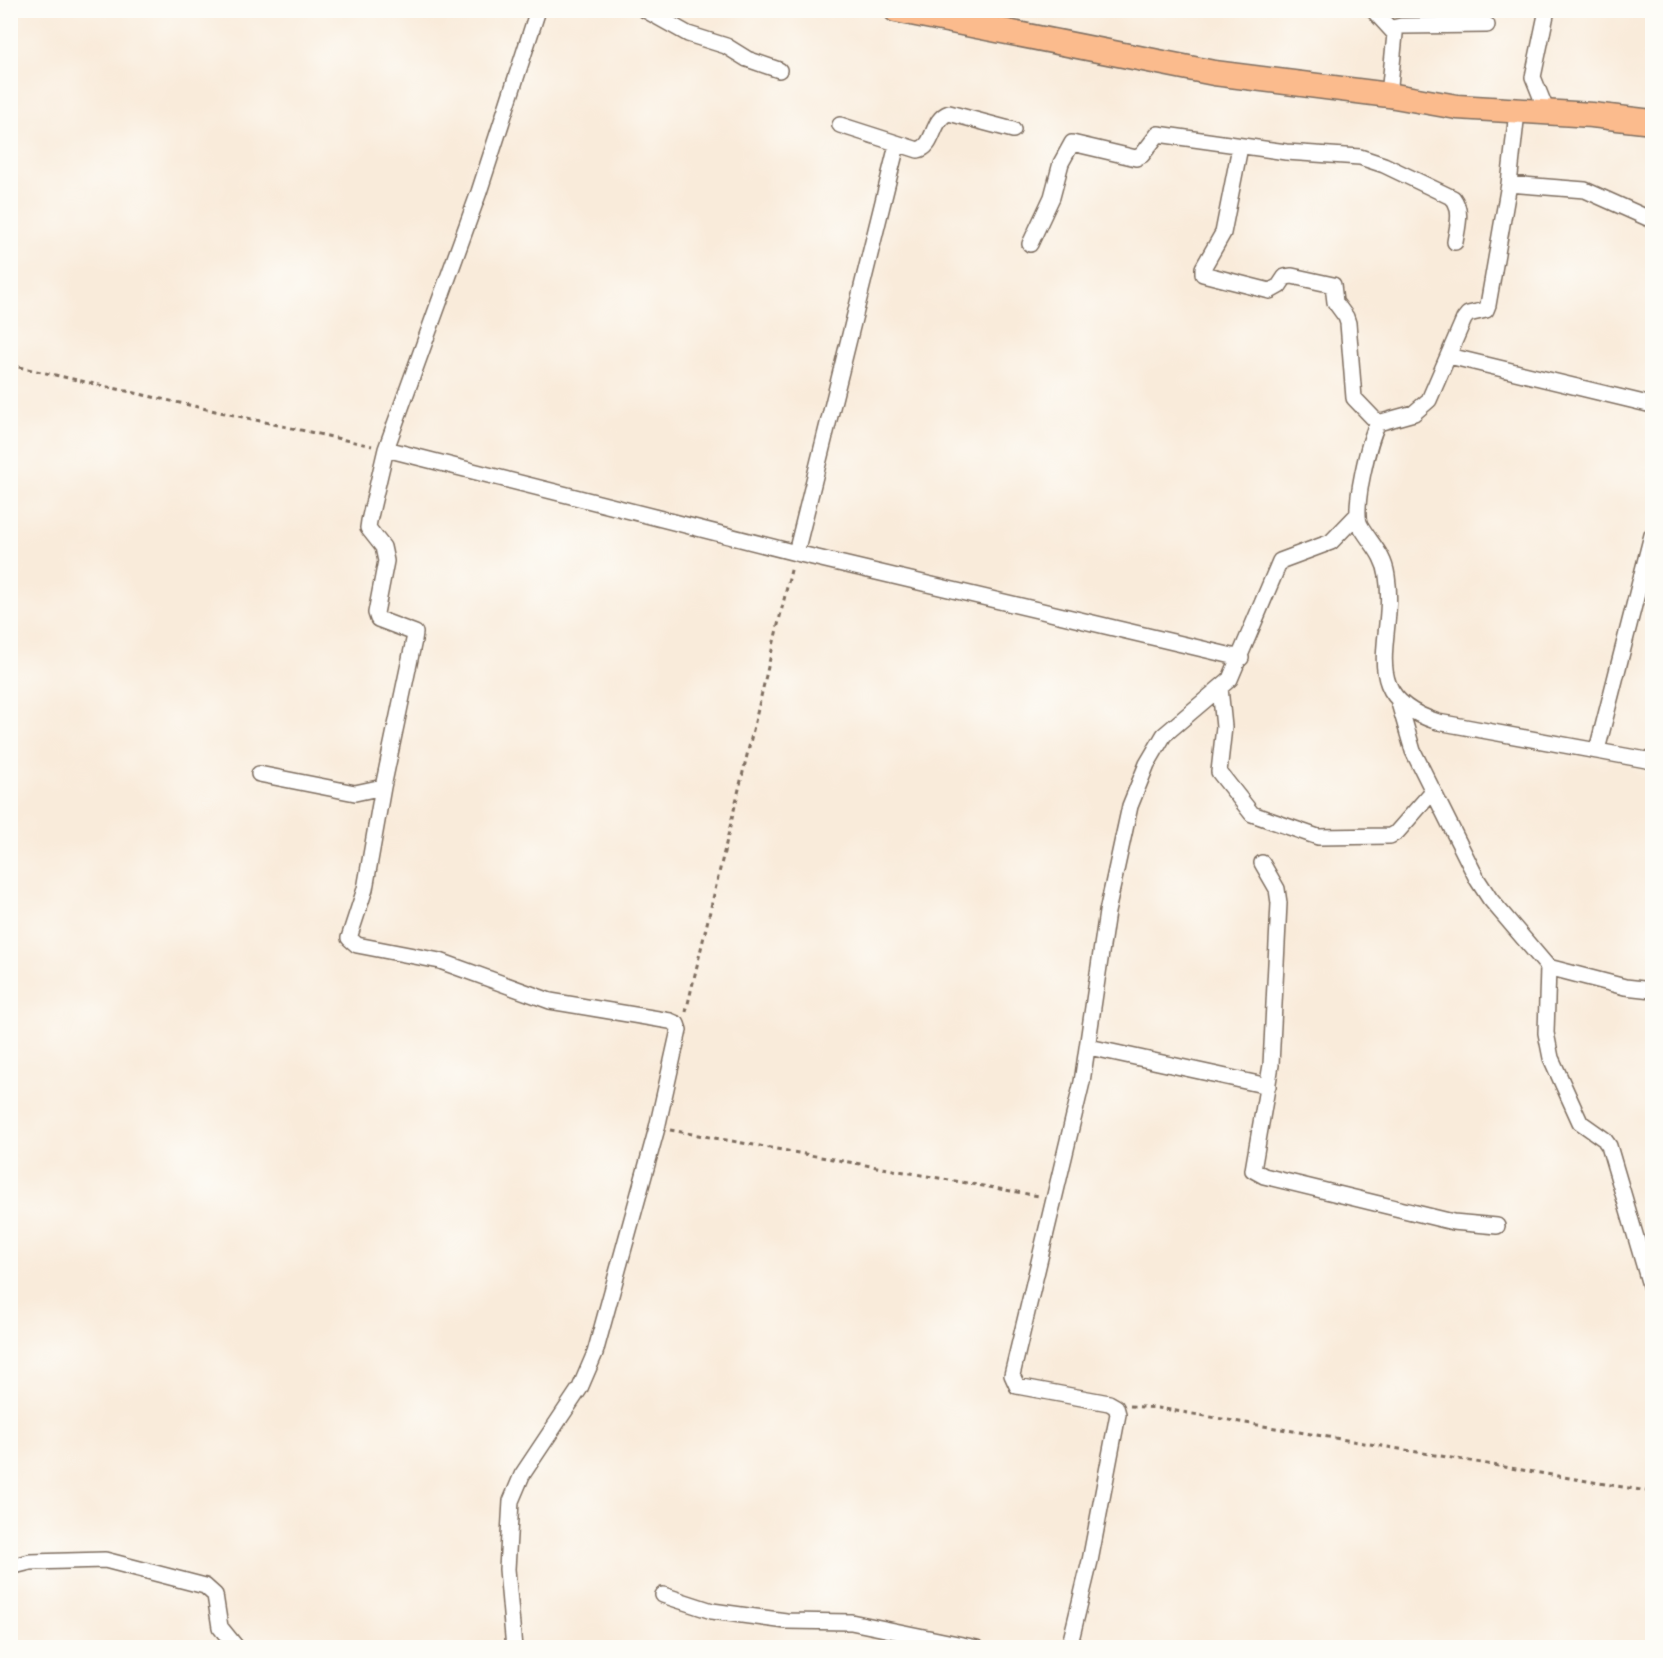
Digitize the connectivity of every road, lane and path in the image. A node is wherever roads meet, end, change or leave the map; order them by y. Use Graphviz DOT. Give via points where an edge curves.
graph roads {
  1 [pos="538,10"];
  2 [pos="645,10"];
  3 [pos="896,10"];
  4 [pos="1373,10"];
  5 [pos="1547,10"];
  6 [pos="1487,25"];
  7 [pos="1392,28"];
  8 [pos="779,70"];
  9 [pos="1389,95"];
  10 [pos="1517,112"];
  11 [pos="1547,112"];
  12 [pos="1653,122"];
  13 [pos="840,125"];
  14 [pos="1013,130"];
  15 [pos="897,145"];
  16 [pos="1240,147"];
  17 [pos="1509,184"];
  18 [pos="1653,220"];
  19 [pos="1455,242"];
  20 [pos="1030,244"];
  21 [pos="1449,356"];
  22 [pos="10,365"];
  23 [pos="1653,405"];
  24 [pos="1378,423"];
  25 [pos="386,449"];
  26 [pos="1357,515"];
  27 [pos="1653,535"];
  28 [pos="796,553"];
  29 [pos="1241,658"];
  30 [pos="1220,688"];
  31 [pos="1399,703"];
  32 [pos="1597,750"];
  33 [pos="1653,761"];
  34 [pos="260,774"];
  35 [pos="383,787"];
  36 [pos="1433,791"];
  37 [pos="1262,862"];
  38 [pos="1548,967"];
  39 [pos="1653,990"];
  40 [pos="677,1024"];
  41 [pos="1089,1047"];
  42 [pos="1268,1086"];
  43 [pos="657,1128"];
  44 [pos="1053,1199"];
  45 [pos="1497,1226"];
  46 [pos="1653,1292"];
  47 [pos="1116,1407"];
  48 [pos="1653,1492"];
  49 [pos="10,1566"];
  50 [pos="663,1595"];
  51 [pos="237,1647"];
  52 [pos="514,1647"];
  53 [pos="977,1647"];
  54 [pos="1069,1647"];
  1 -- 25 [label="street" via="480,192"];
  2 -- 8 [label="street" via="688,34"];
  3 -- 9 [label="main road" via="1214,73"];
  4 -- 7 [label="street"];
  5 -- 11 [label="street" via="1533,77"];
  6 -- 7 [label="street"];
  7 -- 9 [label="street" via="1396,38"];
  9 -- 10 [label="main road"];
  10 -- 11 [label="main road"];
  10 -- 17 [label="street"];
  11 -- 12 [label="main road"];
  13 -- 15 [label="street"];
  14 -- 15 [label="street" via="949,113 939,119 923,149"];
  15 -- 28 [label="street"];
  16 -- 19 [label="street" via="1360,157 1384,165 1453,198 1459,214"];
  16 -- 20 [label="street" via="1158,134 1142,155 1129,158 1072,143"];
  16 -- 24 [label="street" via="1223,233 1203,274 1270,291 1292,276 1333,285 1335,302 1348,323 1354,399"];
  17 -- 18 [label="street" via="1585,190"];
  17 -- 21 [label="street" via="1488,305 1486,310 1468,314 1464,319"];
  21 -- 23 [label="street"];
  21 -- 24 [label="street" via="1435,390 1422,408"];
  22 -- 25 [label="path"];
  24 -- 26 [label="street"];
  25 -- 28 [label="street"];
  25 -- 35 [label="street" via="368,528 383,547 387,561 376,613 378,619 415,633"];
  26 -- 29 [label="street" via="1331,542 1280,561"];
  26 -- 31 [label="street" via="1386,568 1385,670"];
  27 -- 32 [label="street"];
  28 -- 29 [label="street"];
  28 -- 40 [label="path" via="686,1011"];
  29 -- 30 [label="street" via="1230,679"];
  30 -- 36 [label="street" via="1224,727 1219,772 1252,814 1329,839 1384,837 1397,832"];
  30 -- 41 [label="street" via="1164,735 1135,792 1117,858"];
  31 -- 32 [label="street" via="1418,716 1438,722"];
  31 -- 36 [label="street" via="1408,738"];
  32 -- 33 [label="street"];
  34 -- 35 [label="street" via="355,793"];
  35 -- 40 [label="street" via="365,890 350,930 351,942 440,961 550,1001"];
  36 -- 38 [label="street" via="1483,889"];
  37 -- 42 [label="street" via="1277,889 1279,903"];
  38 -- 39 [label="street" via="1625,987"];
  38 -- 46 [label="street" via="1546,1033 1551,1058 1580,1122 1609,1146"];
  40 -- 43 [label="street" via="678,1041"];
  41 -- 42 [label="street"];
  41 -- 44 [label="street"];
  42 -- 45 [label="street" via="1253,1163 1258,1174 1453,1222"];
  43 -- 44 [label="path"];
  43 -- 52 [label="street" via="588,1371 522,1475 511,1501 507,1555"];
  44 -- 47 [label="street" via="1013,1382 1025,1389"];
  47 -- 48 [label="path" via="1158,1408"];
  47 -- 54 [label="street" via="1118,1421"];
  49 -- 51 [label="street" via="105,1560 205,1586 215,1595 220,1627"];
  50 -- 53 [label="street" via="712,1611 778,1621 851,1623"];
}
